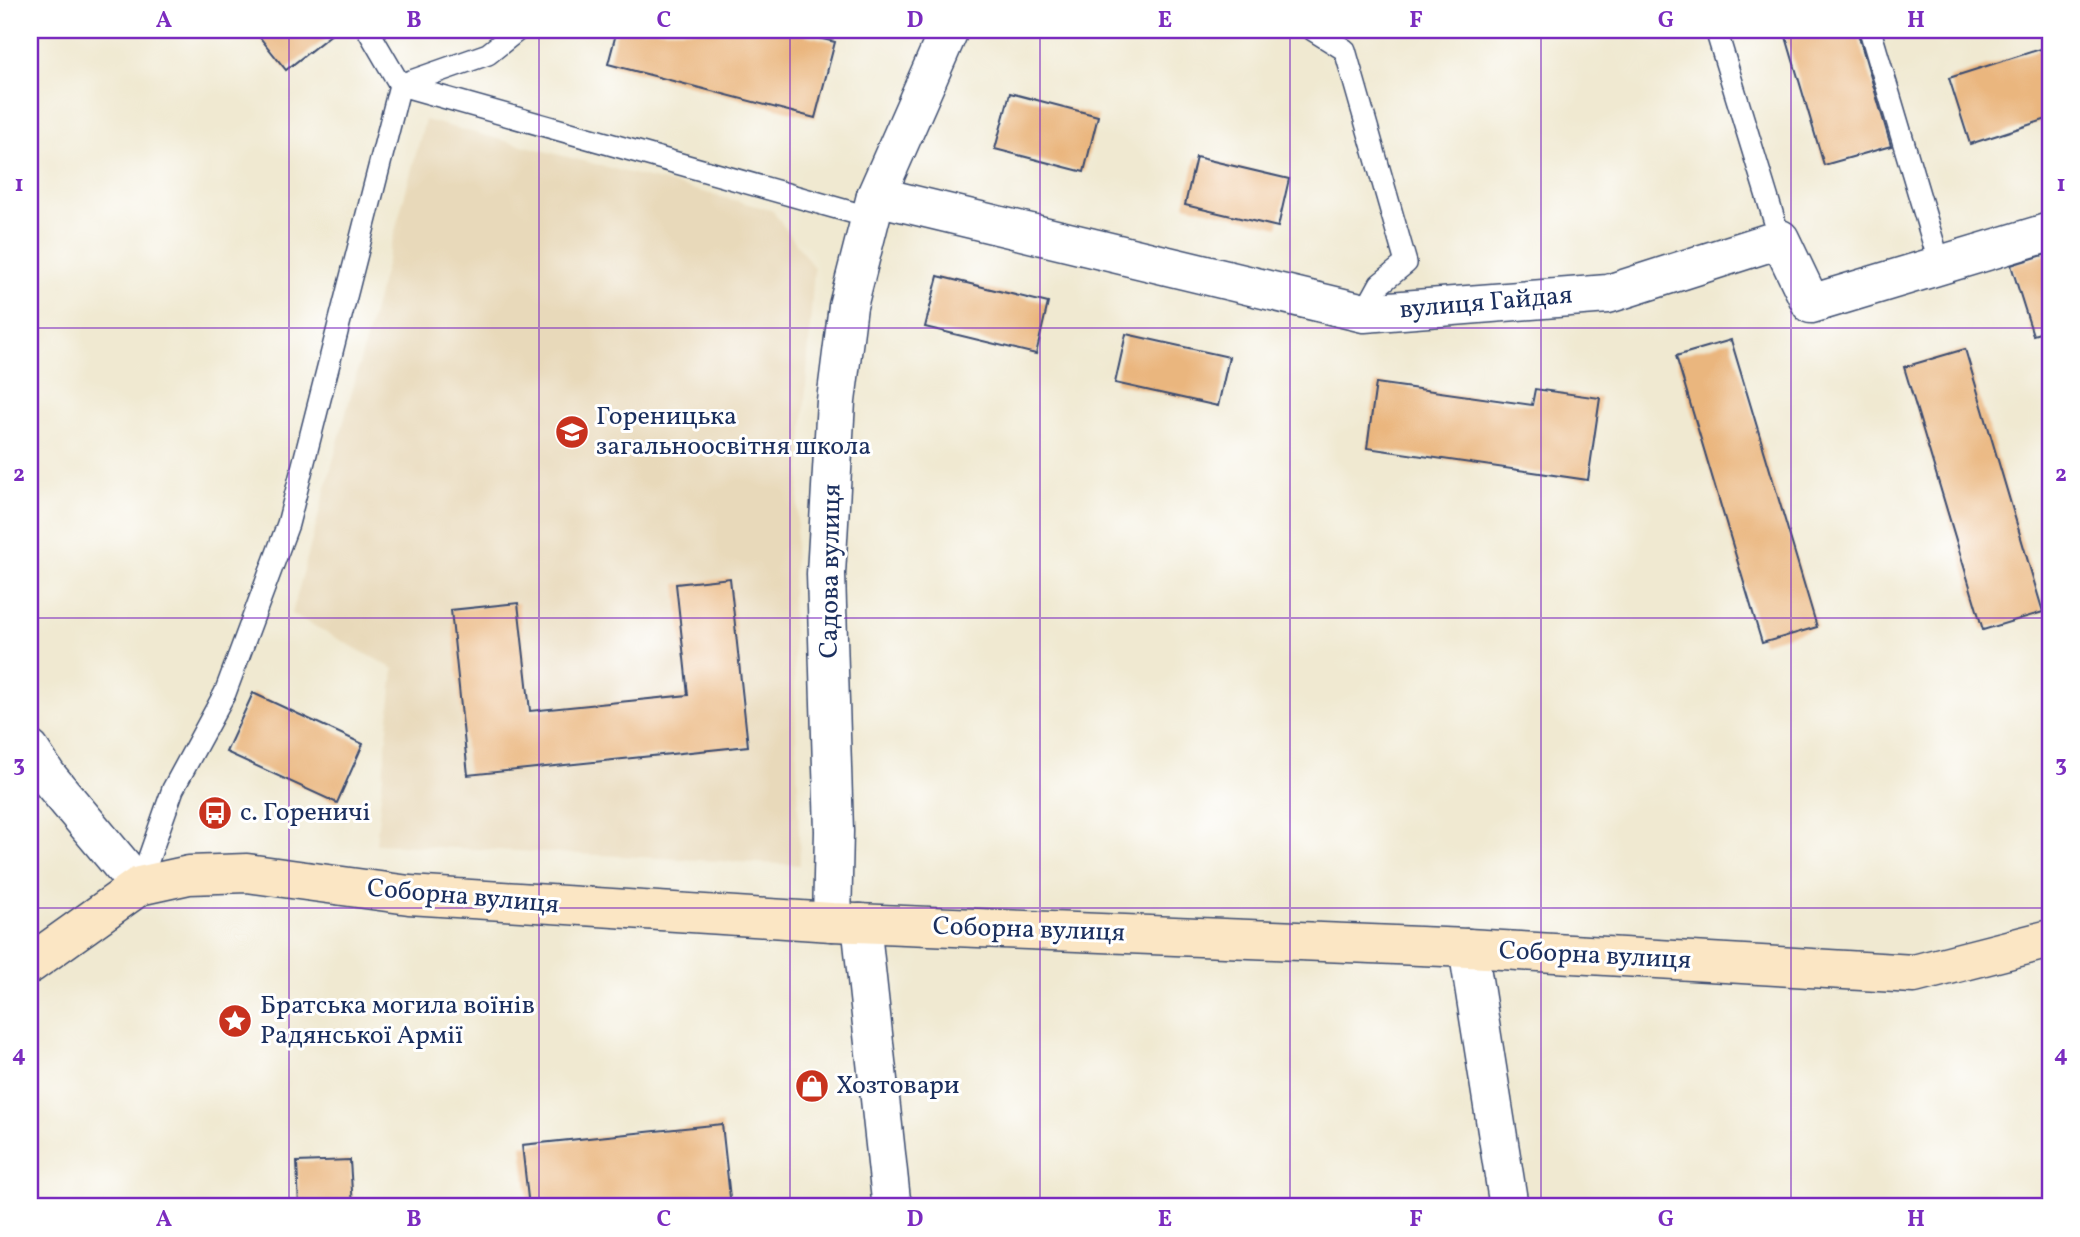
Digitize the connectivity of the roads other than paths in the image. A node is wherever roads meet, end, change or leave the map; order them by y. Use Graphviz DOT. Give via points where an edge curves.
graph roads {
  1 [pos="368,30"];
  2 [pos="518,30"];
  3 [pos="949,30"];
  4 [pos="1313,30"];
  5 [pos="1716,30"];
  6 [pos="1870,30"];
  7 [pos="400,85"];
  8 [pos="874,207"];
  9 [pos="2050,232"];
  10 [pos="1780,239"];
  11 [pos="1940,265"];
  12 [pos="1364,313"];
  13 [pos="30,750"];
  14 [pos="139,886"];
  15 [pos="847,923"];
  16 [pos="2050,939"];
  17 [pos="1468,948"];
  18 [pos="30,964"];
  19 [pos="890,1205"];
  20 [pos="1509,1207"];
  1 -- 7 [label="lane"];
  2 -- 7 [label="lane" via="488,54"];
  3 -- 8 [label="street, Садова вулиця"];
  4 -- 12 [label="lane" via="1345,50 1406,263 1380,284"];
  5 -- 10 [label="lane"];
  6 -- 11 [label="lane"];
  7 -- 8 [label="lane"];
  7 -- 14 [label="lane" via="288,524 225,693 173,789"];
  8 -- 12 [label="street, вулиця Гайдая"];
  8 -- 15 [label="street, Садова вулиця" via="848,306 836,401 827,561 834,831"];
  9 -- 11 [label="street"];
  10 -- 11 [label="street" via="1811,304"];
  10 -- 12 [label="street, вулиця Гайдая" via="1608,294"];
  13 -- 14 [label="street"];
  14 -- 15 [label="main road, Соборна вулиця" via="189,875 247,873 409,895"];
  14 -- 18 [label="main road, Соборна вулиця"];
  15 -- 17 [label="main road, Соборна вулиця"];
  15 -- 19 [label="street, Садова вулиця"];
  16 -- 17 [label="main road, Соборна вулиця" via="1914,974"];
  17 -- 20 [label="street"];
}
